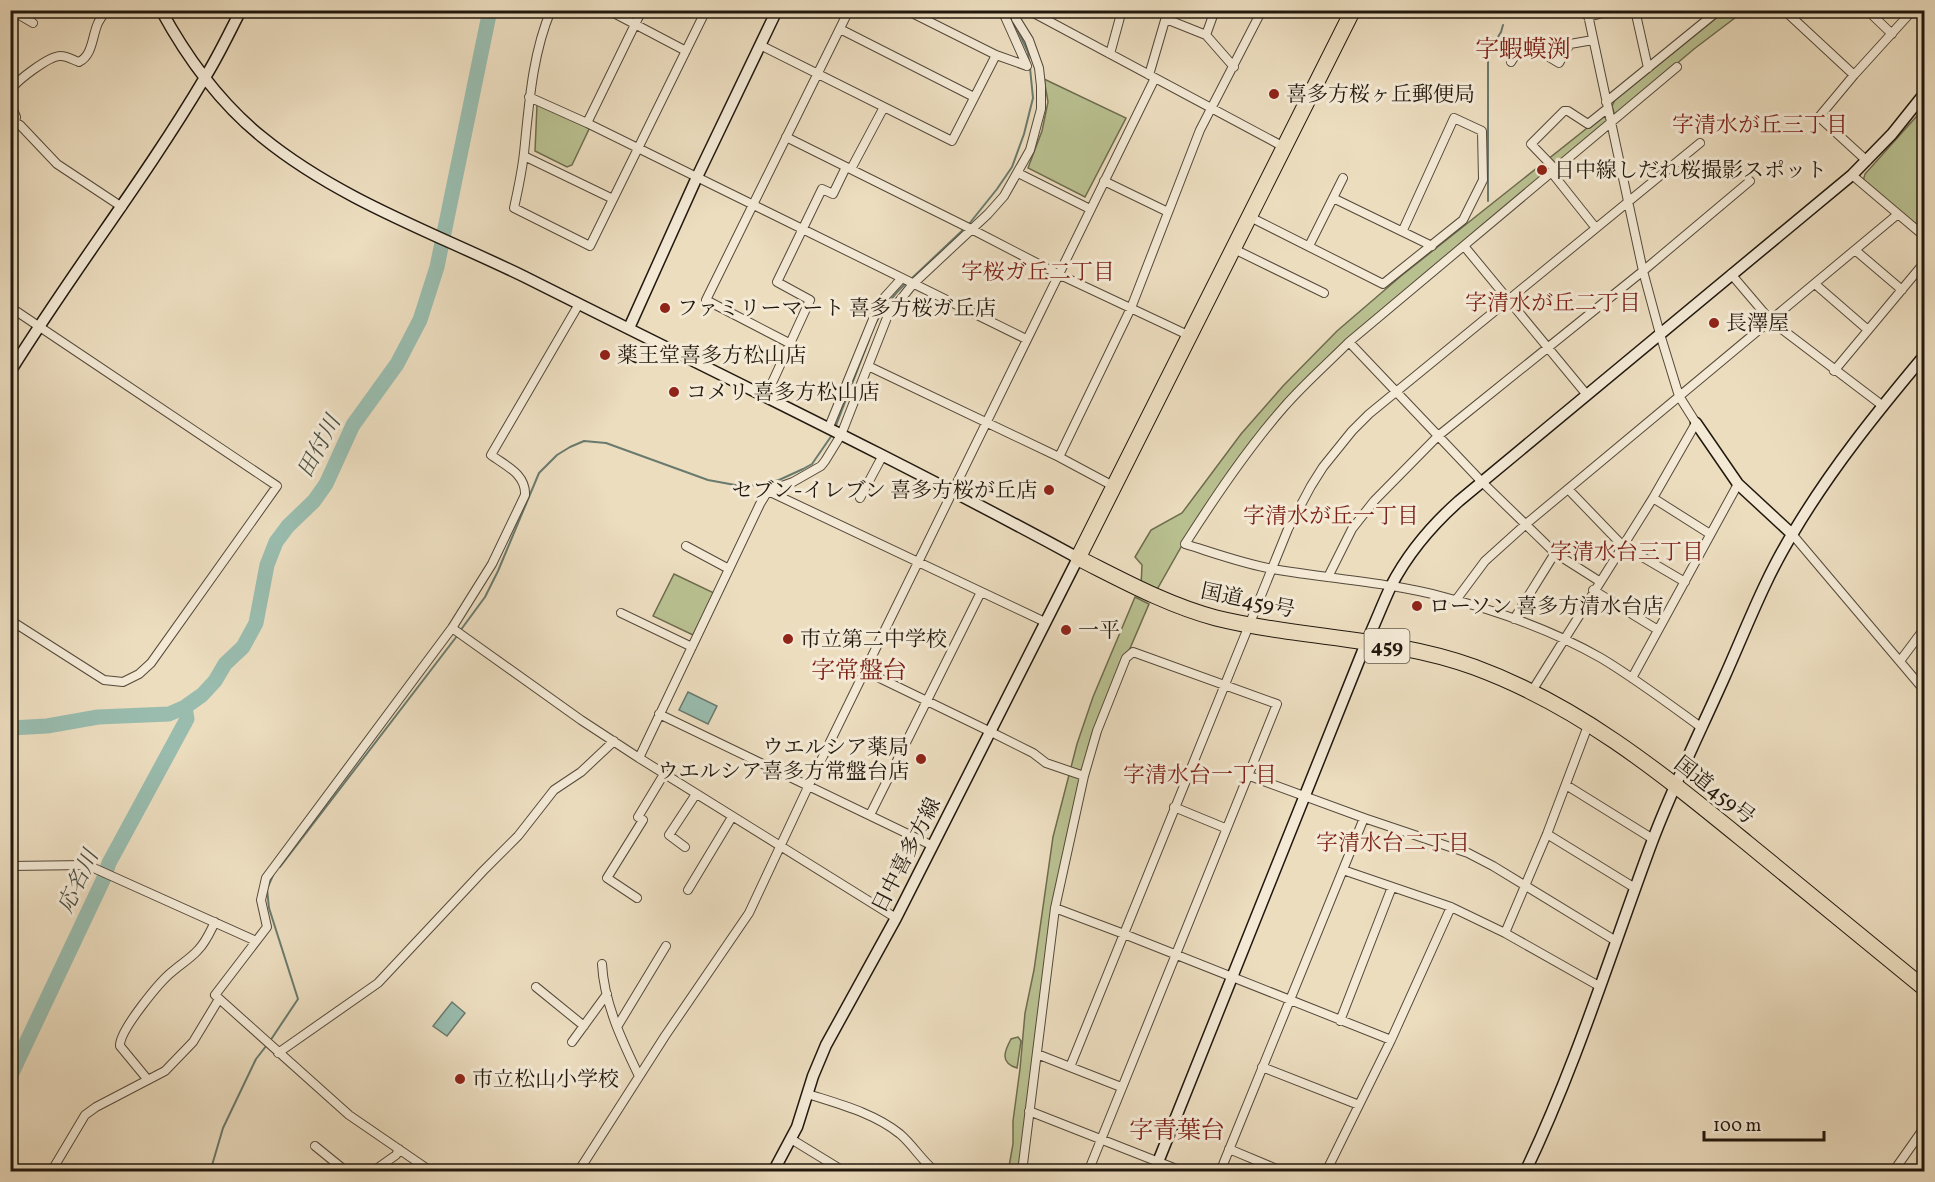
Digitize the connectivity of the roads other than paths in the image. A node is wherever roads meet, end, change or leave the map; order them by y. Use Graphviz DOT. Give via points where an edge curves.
graph roads {
  1 [pos="11,10"];
  2 [pos="106,10"];
  3 [pos="161,10"];
  4 [pos="241,10"];
  5 [pos="551,10"];
  6 [pos="608,10"];
  7 [pos="642,10"];
  8 [pos="706,10"];
  9 [pos="777,10"];
  10 [pos="849,10"];
  11 [pos="906,10"];
  12 [pos="1002,10"];
  13 [pos="1014,10"];
  14 [pos="1028,10"];
  15 [pos="1122,10"];
  16 [pos="1215,10"];
  17 [pos="1262,10"];
  18 [pos="1353,10"];
  19 [pos="1614,10"];
  20 [pos="1635,10"];
  21 [pos="1719,10"];
  22 [pos="1784,10"];
  23 [pos="1867,10"];
  24 [pos="1913,10"];
  25 [pos="1588,14"];
  26 [pos="1167,15"];
  27 [pos="33,22"];
  28 [pos="635,25"];
  29 [pos="840,29"];
  30 [pos="1892,34"];
  31 [pos="1206,35"];
  32 [pos="1593,39"];
  33 [pos="760,45"];
  34 [pos="686,51"];
  35 [pos="1110,54"];
  36 [pos="996,55"];
  37 [pos="1511,62"];
  38 [pos="1234,67"];
  39 [pos="1677,67"];
  40 [pos="1648,68"];
  41 [pos="818,73"];
  42 [pos="1854,75"];
  43 [pos="1152,76"];
  44 [pos="205,78"];
  45 [pos="10,91"];
  46 [pos="1924,94"];
  47 [pos="974,96"];
  48 [pos="529,97"];
  49 [pos="10,103"];
  50 [pos="1607,105"];
  51 [pos="884,107"];
  52 [pos="1211,108"];
  53 [pos="13,121"];
  54 [pos="1611,122"];
  55 [pos="586,123"];
  56 [pos="786,137"];
  57 [pos="1700,142"];
  58 [pos="1284,147"];
  59 [pos="637,149"];
  60 [pos="524,156"];
  61 [pos="1867,160"];
  62 [pos="849,168"];
  63 [pos="1554,172"];
  64 [pos="1018,173"];
  65 [pos="1852,175"];
  66 [pos="697,177"];
  67 [pos="1343,178"];
  68 [pos="1750,180"];
  69 [pos="1104,181"];
  70 [pos="1333,198"];
  71 [pos="613,199"];
  72 [pos="1628,200"];
  73 [pos="753,205"];
  74 [pos="122,207"];
  75 [pos="1090,209"];
  76 [pos="1168,212"];
  77 [pos="1898,214"];
  78 [pos="1250,217"];
  79 [pos="1595,227"];
  80 [pos="801,230"];
  81 [pos="973,230"];
  82 [pos="1402,230"];
  83 [pos="1924,236"];
  84 [pos="1309,246"];
  85 [pos="1432,246"];
  86 [pos="1464,246"];
  87 [pos="1234,249"];
  88 [pos="1855,250"];
  89 [pos="1924,263"];
  90 [pos="1643,271"];
  91 [pos="1058,274"];
  92 [pos="1731,274"];
  93 [pos="902,278"];
  94 [pos="913,284"];
  95 [pos="1815,284"];
  96 [pos="1902,290"];
  97 [pos="1324,292"];
  98 [pos="1509,299"];
  99 [pos="579,304"];
  100 [pos="10,307"];
  101 [pos="1131,308"];
  102 [pos="1771,321"];
  103 [pos="39,326"];
  104 [pos="629,328"];
  105 [pos="1868,330"];
  106 [pos="1660,334"];
  107 [pos="1190,336"];
  108 [pos="1026,339"];
  109 [pos="1349,342"];
  110 [pos="789,343"];
  111 [pos="1549,347"];
  112 [pos="1924,356"];
  113 [pos="868,366"];
  114 [pos="1833,370"];
  115 [pos="10,372"];
  116 [pos="1396,391"];
  117 [pos="1587,395"];
  118 [pos="766,396"];
  119 [pos="1679,396"];
  120 [pos="1883,406"];
  121 [pos="986,423"];
  122 [pos="1696,423"];
  123 [pos="829,428"];
  124 [pos="841,435"];
  125 [pos="1438,436"];
  126 [pos="883,455"];
  127 [pos="1059,457"];
  128 [pos="1482,482"];
  129 [pos="1738,484"];
  130 [pos="1115,487"];
  131 [pos="1568,489"];
  132 [pos="953,490"];
  133 [pos="768,491"];
  134 [pos="860,498"];
  135 [pos="1653,498"];
  136 [pos="1526,524"];
  137 [pos="1710,534"];
  138 [pos="1792,534"];
  139 [pos="1622,545"];
  140 [pos="686,546"];
  141 [pos="1555,553"];
  142 [pos="1078,558"];
  143 [pos="919,563"];
  144 [pos="729,569"];
  145 [pos="1271,569"];
  146 [pos="1328,577"];
  147 [pos="1599,581"];
  148 [pos="1685,582"];
  149 [pos="1392,585"];
  150 [pos="1593,591"];
  151 [pos="981,592"];
  152 [pos="1456,600"];
  153 [pos="621,613"];
  154 [pos="1514,619"];
  155 [pos="10,620"];
  156 [pos="1045,622"];
  157 [pos="1248,625"];
  158 [pos="453,628"];
  159 [pos="1658,630"];
  160 [pos="1924,630"];
  161 [pos="1564,639"];
  162 [pos="1366,643"];
  163 [pos="692,646"];
  164 [pos="1900,661"];
  165 [pos="865,671"];
  166 [pos="1632,678"];
  167 [pos="1224,685"];
  168 [pos="1924,690"];
  169 [pos="1532,691"];
  170 [pos="926,701"];
  171 [pos="660,714"];
  172 [pos="1589,723"];
  173 [pos="1702,728"];
  174 [pos="991,732"];
  175 [pos="614,741"];
  176 [pos="639,758"];
  177 [pos="664,774"];
  178 [pos="1247,775"];
  179 [pos="1084,776"];
  180 [pos="1566,785"];
  181 [pos="1676,785"];
  182 [pos="808,787"];
  183 [pos="696,794"];
  184 [pos="1305,798"];
  185 [pos="1174,807"];
  186 [pos="870,815"];
  187 [pos="732,817"];
  188 [pos="1364,818"];
  189 [pos="1225,828"];
  190 [pos="1547,834"];
  191 [pos="1653,839"];
  192 [pos="933,846"];
  193 [pos="685,847"];
  194 [pos="781,847"];
  195 [pos="10,866"];
  196 [pos="1343,870"];
  197 [pos="1525,886"];
  198 [pos="1392,887"];
  199 [pos="1635,888"];
  200 [pos="688,890"];
  201 [pos="637,898"];
  202 [pos="1451,907"];
  203 [pos="1055,908"];
  204 [pos="896,918"];
  205 [pos="215,922"];
  206 [pos="1505,933"];
  207 [pos="1124,934"];
  208 [pos="256,941"];
  209 [pos="1616,941"];
  210 [pos="666,946"];
  211 [pos="1176,955"];
  212 [pos="602,964"];
  213 [pos="1233,977"];
  214 [pos="536,987"];
  215 [pos="1599,987"];
  216 [pos="1924,988"];
  217 [pos="606,994"];
  218 [pos="219,999"];
  219 [pos="1289,1000"];
  220 [pos="1340,1021"];
  221 [pos="584,1026"];
  222 [pos="617,1027"];
  223 [pos="1391,1041"];
  224 [pos="572,1042"];
  225 [pos="278,1053"];
  226 [pos="1037,1054"];
  227 [pos="1262,1066"];
  228 [pos="1070,1067"];
  229 [pos="639,1076"];
  230 [pos="148,1080"];
  231 [pos="1121,1087"];
  232 [pos="808,1094"];
  233 [pos="1359,1106"];
  234 [pos="1029,1111"];
  235 [pos="1924,1128"];
  236 [pos="1100,1138"];
  237 [pos="791,1139"];
  238 [pos="315,1146"];
  239 [pos="399,1149"];
  240 [pos="1229,1149"];
  241 [pos="1156,1166"];
  242 [pos="51,1172"];
  243 [pos="347,1172"];
  244 [pos="372,1172"];
  245 [pos="432,1172"];
  246 [pos="578,1172"];
  247 [pos="773,1172"];
  248 [pos="845,1172"];
  249 [pos="936,1172"];
  250 [pos="1022,1172"];
  251 [pos="1088,1172"];
  252 [pos="1184,1172"];
  253 [pos="1220,1172"];
  254 [pos="1284,1172"];
  255 [pos="1326,1172"];
  256 [pos="1525,1172"];
  257 [pos="1893,1172"];
  1 -- 27 [label="street"];
  2 -- 45 [label="street" via="85,59 79,62 57,56 26,74"];
  3 -- 44 [label="street"];
  4 -- 44 [label="street"];
  5 -- 48 [label="street"];
  6 -- 28 [label="street"];
  7 -- 28 [label="street"];
  8 -- 34 [label="street"];
  9 -- 33 [label="street"];
  10 -- 29 [label="street"];
  11 -- 36 [label="street"];
  12 -- 36 [label="street" via="1027,66"];
  13 -- 64 [label="street" via="1039,68 1041,86 1037,128"];
  14 -- 35 [label="street"];
  15 -- 35 [label="street"];
  16 -- 31 [label="street"];
  17 -- 38 [label="street"];
  18 -- 58 [label="highway"];
  19 -- 25 [label="street"];
  20 -- 40 [label="street"];
  21 -- 40 [label="street"];
  22 -- 42 [label="street"];
  23 -- 30 [label="street"];
  24 -- 30 [label="street"];
  25 -- 32 [label="street"];
  26 -- 31 [label="street"];
  26 -- 43 [label="street"];
  28 -- 34 [label="street"];
  28 -- 55 [label="street"];
  29 -- 41 [label="street"];
  29 -- 47 [label="street"];
  30 -- 42 [label="street"];
  31 -- 38 [label="street"];
  32 -- 37 [label="street" via="1570,44 1559,63 1524,42"];
  32 -- 50 [label="street"];
  33 -- 41 [label="street"];
  33 -- 66 [label="street"];
  34 -- 59 [label="street"];
  35 -- 43 [label="street"];
  36 -- 47 [label="street"];
  38 -- 52 [label="street"];
  39 -- 54 [label="street"];
  40 -- 50 [label="street"];
  41 -- 51 [label="street"];
  41 -- 56 [label="street"];
  42 -- 61 [label="street" via="1819,117"];
  43 -- 52 [label="street"];
  43 -- 69 [label="street"];
  44 -- 74 [label="street"];
  44 -- 99 [label="street" via="246,123 291,159 346,191"];
  46 -- 61 [label="street"];
  47 -- 51 [label="street" via="952,141"];
  48 -- 55 [label="street"];
  48 -- 60 [label="street"];
  49 -- 53 [label="street" via="16,117"];
  50 -- 54 [label="street"];
  50 -- 63 [label="street" via="1588,124 1564,111 1531,144"];
  51 -- 62 [label="street"];
  52 -- 58 [label="street"];
  52 -- 76 [label="street"];
  53 -- 74 [label="street" via="57,164"];
  54 -- 63 [label="street"];
  54 -- 72 [label="street"];
  55 -- 59 [label="street"];
  56 -- 62 [label="street"];
  56 -- 73 [label="street"];
  57 -- 72 [label="street"];
  58 -- 78 [label="highway"];
  59 -- 66 [label="street"];
  59 -- 71 [label="street"];
  60 -- 71 [label="street"];
  60 -- 71 [label="street" via="514,208 590,246"];
  61 -- 65 [label="street"];
  62 -- 80 [label="street" via="833,194 822,189"];
  62 -- 81 [label="street"];
  63 -- 79 [label="street"];
  63 -- 86 [label="street"];
  64 -- 75 [label="street"];
  64 -- 81 [label="street" via="1004,196"];
  65 -- 77 [label="street"];
  65 -- 92 [label="street"];
  66 -- 73 [label="street"];
  66 -- 104 [label="street"];
  67 -- 70 [label="street"];
  68 -- 90 [label="street"];
  69 -- 75 [label="street"];
  69 -- 76 [label="street"];
  70 -- 82 [label="street"];
  70 -- 84 [label="street"];
  72 -- 79 [label="street"];
  72 -- 90 [label="street"];
  73 -- 80 [label="street"];
  73 -- 110 [label="street" via="706,300"];
  74 -- 103 [label="street"];
  75 -- 91 [label="street"];
  76 -- 101 [label="street"];
  77 -- 83 [label="street"];
  77 -- 88 [label="street"];
  78 -- 84 [label="street"];
  78 -- 87 [label="highway"];
  79 -- 98 [label="street"];
  80 -- 93 [label="street"];
  80 -- 110 [label="street" via="777,282 810,300"];
  81 -- 91 [label="street"];
  81 -- 94 [label="street"];
  82 -- 85 [label="street"];
  82 -- 85 [label="street" via="1454,118 1482,131 1483,180 1463,220"];
  84 -- 85 [label="street" via="1383,284"];
  86 -- 98 [label="street"];
  86 -- 109 [label="street"];
  87 -- 97 [label="street"];
  87 -- 107 [label="highway"];
  88 -- 95 [label="street"];
  88 -- 96 [label="street"];
  89 -- 96 [label="street"];
  90 -- 106 [label="street"];
  90 -- 111 [label="street"];
  91 -- 101 [label="street"];
  91 -- 108 [label="street"];
  92 -- 102 [label="street"];
  92 -- 106 [label="street"];
  93 -- 94 [label="street"];
  93 -- 123 [label="street" via="876,312"];
  94 -- 108 [label="street"];
  94 -- 113 [label="street" via="884,322"];
  95 -- 102 [label="street"];
  95 -- 105 [label="street"];
  96 -- 105 [label="street"];
  98 -- 111 [label="street"];
  98 -- 116 [label="street"];
  99 -- 104 [label="street"];
  99 -- 158 [label="street" via="491,455 523,480 525,495 492,564"];
  100 -- 103 [label="street"];
  101 -- 107 [label="street"];
  101 -- 127 [label="street"];
  102 -- 114 [label="street"];
  102 -- 119 [label="street"];
  103 -- 115 [label="street"];
  103 -- 155 [label="street" via="277,486 151,663 139,674 123,682 104,680"];
  104 -- 118 [label="street"];
  105 -- 114 [label="street"];
  106 -- 117 [label="street"];
  106 -- 119 [label="street"];
  107 -- 130 [label="highway"];
  108 -- 121 [label="street"];
  109 -- 116 [label="street"];
  109 -- 145 [label="street" via="1285,406 1185,544"];
  110 -- 118 [label="street"];
  111 -- 117 [label="street"];
  111 -- 125 [label="street"];
  112 -- 120 [label="street"];
  113 -- 121 [label="street"];
  113 -- 124 [label="street"];
  114 -- 120 [label="street"];
  116 -- 125 [label="street"];
  116 -- 145 [label="street" via="1352,431 1323,467 1295,514"];
  117 -- 128 [label="street"];
  118 -- 123 [label="street"];
  119 -- 122 [label="street"];
  119 -- 131 [label="street"];
  120 -- 138 [label="street"];
  121 -- 127 [label="street"];
  121 -- 132 [label="street"];
  122 -- 129 [label="street"];
  122 -- 135 [label="street"];
  123 -- 124 [label="street"];
  124 -- 126 [label="street"];
  124 -- 133 [label="street" via="821,466"];
  125 -- 128 [label="street"];
  125 -- 146 [label="street" via="1352,529"];
  126 -- 132 [label="street"];
  126 -- 134 [label="street"];
  127 -- 130 [label="street"];
  128 -- 136 [label="street"];
  128 -- 149 [label="street" via="1434,525"];
  129 -- 137 [label="street"];
  129 -- 138 [label="street"];
  130 -- 142 [label="highway"];
  131 -- 136 [label="street"];
  131 -- 139 [label="street"];
  132 -- 142 [label="street"];
  132 -- 143 [label="street"];
  133 -- 143 [label="street"];
  133 -- 144 [label="street"];
  135 -- 137 [label="street"];
  135 -- 139 [label="street"];
  136 -- 141 [label="street"];
  136 -- 152 [label="street" via="1485,561"];
  137 -- 148 [label="street"];
  138 -- 164 [label="street"];
  138 -- 173 [label="street"];
  139 -- 147 [label="street"];
  139 -- 148 [label="street"];
  140 -- 144 [label="street"];
  141 -- 147 [label="street"];
  141 -- 154 [label="street"];
  142 -- 156 [label="street, 日中喜多方線"];
  142 -- 157 [label="highway, 国道459号 / 459" via="1181,606"];
  143 -- 151 [label="street"];
  143 -- 165 [label="street"];
  144 -- 163 [label="street"];
  145 -- 146 [label="street"];
  145 -- 157 [label="street"];
  146 -- 149 [label="street"];
  147 -- 150 [label="street"];
  148 -- 159 [label="street"];
  149 -- 152 [label="street"];
  149 -- 162 [label="street"];
  150 -- 159 [label="street"];
  150 -- 161 [label="street"];
  151 -- 156 [label="street"];
  151 -- 170 [label="street"];
  152 -- 154 [label="street"];
  153 -- 163 [label="street"];
  154 -- 161 [label="street"];
  156 -- 174 [label="street, 日中喜多方線"];
  157 -- 162 [label="highway, 国道459号 / 459"];
  157 -- 167 [label="street"];
  158 -- 175 [label="street"];
  158 -- 208 [label="street" via="266,878 261,900 267,927"];
  159 -- 166 [label="street"];
  160 -- 164 [label="street"];
  161 -- 166 [label="street"];
  161 -- 169 [label="street"];
  162 -- 169 [label="highway, 国道459号 / 459" via="1472,666"];
  162 -- 184 [label="street"];
  163 -- 171 [label="street"];
  164 -- 168 [label="street"];
  165 -- 170 [label="street"];
  165 -- 182 [label="street"];
  166 -- 173 [label="street"];
  167 -- 178 [label="street" via="1277,704"];
  167 -- 179 [label="street" via="1133,652 1126,658 1097,731"];
  167 -- 185 [label="street"];
  169 -- 172 [label="highway, 国道459号 / 459"];
  170 -- 174 [label="street"];
  170 -- 186 [label="street"];
  171 -- 176 [label="street"];
  171 -- 182 [label="street"];
  172 -- 180 [label="street"];
  172 -- 181 [label="highway, 国道459号 / 459"];
  173 -- 181 [label="street"];
  174 -- 179 [label="street" via="1046,763"];
  174 -- 192 [label="street, 日中喜多方線"];
  175 -- 176 [label="street"];
  175 -- 225 [label="street" via="581,772 554,790 518,836 378,983"];
  176 -- 177 [label="street"];
  177 -- 183 [label="street"];
  177 -- 201 [label="street" via="638,817 643,820 607,878"];
  178 -- 184 [label="street"];
  178 -- 189 [label="street"];
  179 -- 203 [label="street"];
  180 -- 190 [label="street"];
  180 -- 191 [label="street"];
  181 -- 191 [label="street"];
  181 -- 216 [label="highway, 国道459号 / 459"];
  182 -- 186 [label="street"];
  182 -- 194 [label="street"];
  183 -- 187 [label="street"];
  183 -- 193 [label="street" via="669,835"];
  184 -- 188 [label="street"];
  184 -- 213 [label="street"];
  185 -- 189 [label="street"];
  185 -- 207 [label="street"];
  186 -- 192 [label="street"];
  187 -- 194 [label="street"];
  187 -- 200 [label="street"];
  188 -- 196 [label="street"];
  188 -- 197 [label="street" via="1468,853"];
  189 -- 211 [label="street"];
  190 -- 197 [label="street"];
  190 -- 199 [label="street"];
  191 -- 199 [label="street"];
  192 -- 204 [label="street, 日中喜多方線"];
  194 -- 204 [label="street"];
  194 -- 229 [label="street" via="749,913"];
  195 -- 205 [label="street" via="87,864"];
  196 -- 198 [label="street"];
  196 -- 219 [label="street"];
  197 -- 206 [label="street"];
  197 -- 209 [label="street"];
  198 -- 202 [label="street"];
  198 -- 220 [label="street"];
  199 -- 209 [label="street"];
  202 -- 206 [label="street"];
  202 -- 223 [label="street"];
  203 -- 207 [label="street"];
  203 -- 226 [label="street"];
  204 -- 232 [label="street, 日中喜多方線" via="826,1045"];
  205 -- 208 [label="street"];
  205 -- 230 [label="street" via="197,952 160,983 122,1035 120,1046"];
  206 -- 215 [label="street"];
  207 -- 211 [label="street"];
  207 -- 228 [label="street"];
  208 -- 218 [label="street" via="216,992"];
  209 -- 215 [label="street"];
  210 -- 222 [label="street"];
  211 -- 213 [label="street"];
  211 -- 231 [label="street"];
  212 -- 217 [label="street"];
  213 -- 219 [label="street"];
  213 -- 241 [label="street"];
  214 -- 221 [label="street"];
  215 -- 256 [label="street"];
  217 -- 221 [label="street"];
  217 -- 222 [label="street"];
  218 -- 225 [label="street"];
  218 -- 230 [label="street" via="193,1042 165,1071"];
  219 -- 220 [label="street"];
  219 -- 227 [label="street"];
  220 -- 223 [label="street"];
  221 -- 224 [label="street"];
  222 -- 229 [label="street"];
  223 -- 233 [label="street"];
  225 -- 239 [label="street" via="349,1115"];
  226 -- 228 [label="street"];
  226 -- 234 [label="street"];
  227 -- 233 [label="street"];
  227 -- 240 [label="street"];
  228 -- 231 [label="street"];
  229 -- 246 [label="street"];
  230 -- 242 [label="street" via="85,1115"];
  231 -- 236 [label="street"];
  232 -- 237 [label="street, 日中喜多方線"];
  232 -- 249 [label="street" via="890,1127"];
  233 -- 255 [label="street"];
  234 -- 236 [label="street"];
  234 -- 250 [label="street"];
  235 -- 257 [label="street"];
  236 -- 241 [label="street"];
  236 -- 251 [label="street"];
  237 -- 247 [label="street, 日中喜多方線"];
  237 -- 248 [label="street"];
  238 -- 243 [label="street"];
  239 -- 244 [label="street"];
  239 -- 245 [label="street"];
  240 -- 253 [label="street"];
  240 -- 254 [label="street"];
  241 -- 252 [label="street"];
}
